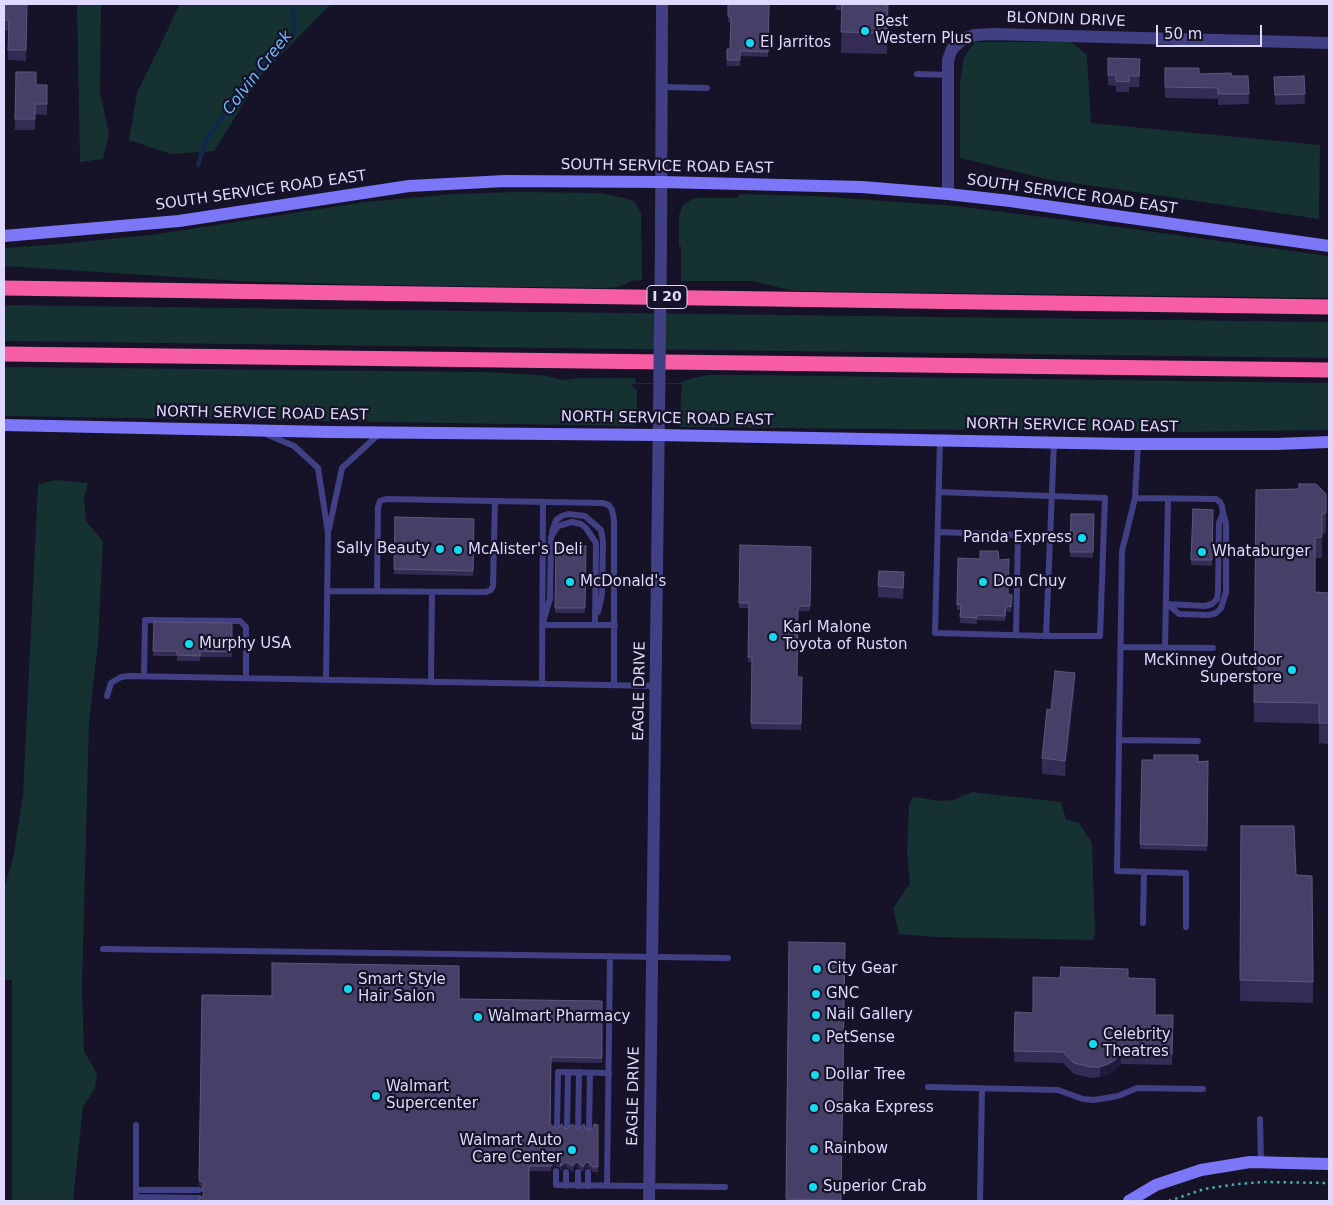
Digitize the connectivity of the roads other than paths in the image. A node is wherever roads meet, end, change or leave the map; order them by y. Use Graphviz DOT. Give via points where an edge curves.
graph roads {
  1 [pos="662,4"];
  2 [pos="1329,44"];
  3 [pos="917,74"];
  4 [pos="948,75"];
  5 [pos="661,87"];
  6 [pos="707,88"];
  7 [pos="661,182"];
  8 [pos="948,194"];
  9 [pos="4,236"];
  10 [pos="1329,246"];
  11 [pos="4,287"];
  12 [pos="1329,307"];
  13 [pos="4,354"];
  14 [pos="1329,370"];
  15 [pos="4,425"];
  16 [pos="258,431"];
  17 [pos="380,433"];
  18 [pos="659,435"];
  19 [pos="940,440"];
  20 [pos="1054,442"];
  21 [pos="1329,442"];
  22 [pos="1138,444"];
  23 [pos="939,492"];
  24 [pos="1052,496"];
  25 [pos="1135,498"];
  26 [pos="1168,499"];
  27 [pos="495,502"];
  28 [pos="543,502"];
  29 [pos="939,532"];
  30 [pos="328,533"];
  31 [pos="1018,535"];
  32 [pos="1050,536"];
  33 [pos="327,591"];
  34 [pos="377,591"];
  35 [pos="432,592"];
  36 [pos="1166,604"];
  37 [pos="542,624"];
  38 [pos="596,625"];
  39 [pos="615,625"];
  40 [pos="1016,635"];
  41 [pos="1046,636"];
  42 [pos="1121,647"];
  43 [pos="1165,647"];
  44 [pos="1213,648"];
  45 [pos="144,676"];
  46 [pos="246,678"];
  47 [pos="326,680"];
  48 [pos="431,682"];
  49 [pos="542,684"];
  50 [pos="614,685"];
  51 [pos="656,686"];
  52 [pos="107,696"];
  53 [pos="1119,740"];
  54 [pos="1198,741"];
  55 [pos="1144,872"];
  56 [pos="1143,923"];
  57 [pos="1186,926"];
  58 [pos="103,949"];
  59 [pos="610,956"];
  60 [pos="652,957"];
  61 [pos="728,958"];
  62 [pos="568,1072"];
  63 [pos="579,1072"];
  64 [pos="590,1073"];
  65 [pos="609,1073"];
  66 [pos="928,1087"];
  67 [pos="982,1088"];
  68 [pos="1203,1089"];
  69 [pos="1260,1119"];
  70 [pos="136,1125"];
  71 [pos="557,1129"];
  72 [pos="567,1129"];
  73 [pos="578,1130"];
  74 [pos="589,1130"];
  75 [pos="1261,1162"];
  76 [pos="1329,1164"];
  77 [pos="556,1171"];
  78 [pos="566,1172"];
  79 [pos="578,1172"];
  80 [pos="588,1172"];
  81 [pos="566,1186"];
  82 [pos="578,1186"];
  83 [pos="588,1186"];
  84 [pos="607,1186"];
  85 [pos="649,1186"];
  86 [pos="725,1187"];
  87 [pos="136,1190"];
  88 [pos="199,1190"];
  89 [pos="199,1198"];
  90 [pos="136,1199"];
  91 [pos="649,1201"];
  92 [pos="980,1201"];
  93 [pos="1129,1201"];
  1 -- 5 [label="street, EAGLE DRIVE"];
  2 -- 4 [label="street, BLONDIN DRIVE" via="975,35 963,39 952,49"];
  3 -- 4 [label="lane"];
  4 -- 8 [label="street, BLONDIN DRIVE"];
  5 -- 6 [label="lane"];
  5 -- 7 [label="street, EAGLE DRIVE"];
  7 -- 8 [label="main road, SOUTH SERVICE ROAD EAST" via="862,187"];
  7 -- 9 [label="main road, SOUTH SERVICE ROAD EAST" via="504,181 409,186 178,221"];
  7 -- 18 [label="street, EAGLE DRIVE, bridge"];
  8 -- 10 [label="main road, SOUTH SERVICE ROAD EAST"];
  11 -- 12 [label="highway, I 20"];
  13 -- 14 [label="highway"];
  15 -- 16 [label="main road, NORTH SERVICE ROAD EAST"];
  16 -- 17 [label="main road, NORTH SERVICE ROAD EAST"];
  16 -- 30 [label="lane" via="294,446 318,468"];
  17 -- 18 [label="main road, NORTH SERVICE ROAD EAST"];
  17 -- 30 [label="lane" via="342,468"];
  18 -- 19 [label="main road, NORTH SERVICE ROAD EAST"];
  18 -- 51 [label="street, EAGLE DRIVE"];
  19 -- 20 [label="main road, NORTH SERVICE ROAD EAST"];
  19 -- 23 [label="lane"];
  20 -- 22 [label="main road, NORTH SERVICE ROAD EAST"];
  20 -- 24 [label="lane"];
  21 -- 22 [label="main road, NORTH SERVICE ROAD EAST"];
  22 -- 25 [label="lane"];
  23 -- 24 [label="lane"];
  23 -- 29 [label="lane"];
  24 -- 32 [label="lane"];
  24 -- 41 [label="lane" via="1105,498 1100,636"];
  25 -- 26 [label="lane"];
  25 -- 42 [label="lane" via="1123,546"];
  26 -- 36 [label="lane"];
  26 -- 36 [label="lane" via="1211,499 1220,502 1223,513 1219,523 1216,599 1206,606"];
  27 -- 28 [label="lane"];
  27 -- 34 [label="lane" via="380,501"];
  27 -- 35 [label="lane" via="492,590"];
  28 -- 37 [label="lane"];
  28 -- 39 [label="lane" via="602,503 612,510"];
  29 -- 31 [label="lane"];
  29 -- 40 [label="lane" via="935,633"];
  30 -- 33 [label="lane"];
  31 -- 32 [label="lane"];
  31 -- 40 [label="lane"];
  32 -- 41 [label="lane"];
  33 -- 34 [label="lane"];
  33 -- 47 [label="lane"];
  34 -- 35 [label="lane"];
  35 -- 48 [label="lane"];
  36 -- 43 [label="lane"];
  37 -- 38 [label="lane"];
  37 -- 38 [label="lane" via="550,599 552,537 558,526 572,522 586,528 596,542"];
  37 -- 49 [label="lane"];
  38 -- 39 [label="lane"];
  39 -- 50 [label="lane"];
  40 -- 41 [label="lane"];
  42 -- 43 [label="lane"];
  42 -- 53 [label="lane"];
  43 -- 44 [label="lane"];
  45 -- 46 [label="lane"];
  45 -- 46 [label="lane" via="145,620 240,621 246,627"];
  45 -- 52 [label="lane" via="116,679 108,688"];
  46 -- 47 [label="lane"];
  47 -- 48 [label="lane"];
  48 -- 49 [label="lane"];
  49 -- 50 [label="lane"];
  50 -- 51 [label="lane"];
  51 -- 60 [label="street, EAGLE DRIVE"];
  53 -- 54 [label="lane"];
  53 -- 55 [label="lane" via="1117,871"];
  55 -- 56 [label="lane"];
  55 -- 57 [label="lane" via="1186,873"];
  58 -- 59 [label="lane"];
  59 -- 60 [label="lane"];
  59 -- 65 [label="lane"];
  60 -- 61 [label="lane"];
  60 -- 85 [label="street, EAGLE DRIVE"];
  62 -- 63 [label="lane"];
  62 -- 71 [label="lane" via="558,1072"];
  62 -- 72 [label="lane"];
  63 -- 64 [label="lane"];
  63 -- 73 [label="lane"];
  64 -- 65 [label="lane"];
  64 -- 74 [label="lane"];
  65 -- 84 [label="lane"];
  66 -- 67 [label="lane"];
  67 -- 68 [label="lane" via="1058,1090 1094,1100 1137,1088"];
  67 -- 92 [label="lane"];
  69 -- 75 [label="lane"];
  70 -- 87 [label="lane"];
  75 -- 76 [label="main road"];
  75 -- 93 [label="main road" via="1201,1170 1156,1185"];
  77 -- 81 [label="lane" via="556,1186"];
  78 -- 81 [label="lane"];
  79 -- 82 [label="lane"];
  80 -- 83 [label="lane"];
  81 -- 82 [label="lane"];
  82 -- 83 [label="lane"];
  83 -- 84 [label="lane"];
  84 -- 85 [label="lane"];
  85 -- 86 [label="lane"];
  85 -- 91 [label="street, EAGLE DRIVE"];
  87 -- 88 [label="lane"];
  87 -- 90 [label="lane"];
  89 -- 90 [label="lane"];
}
